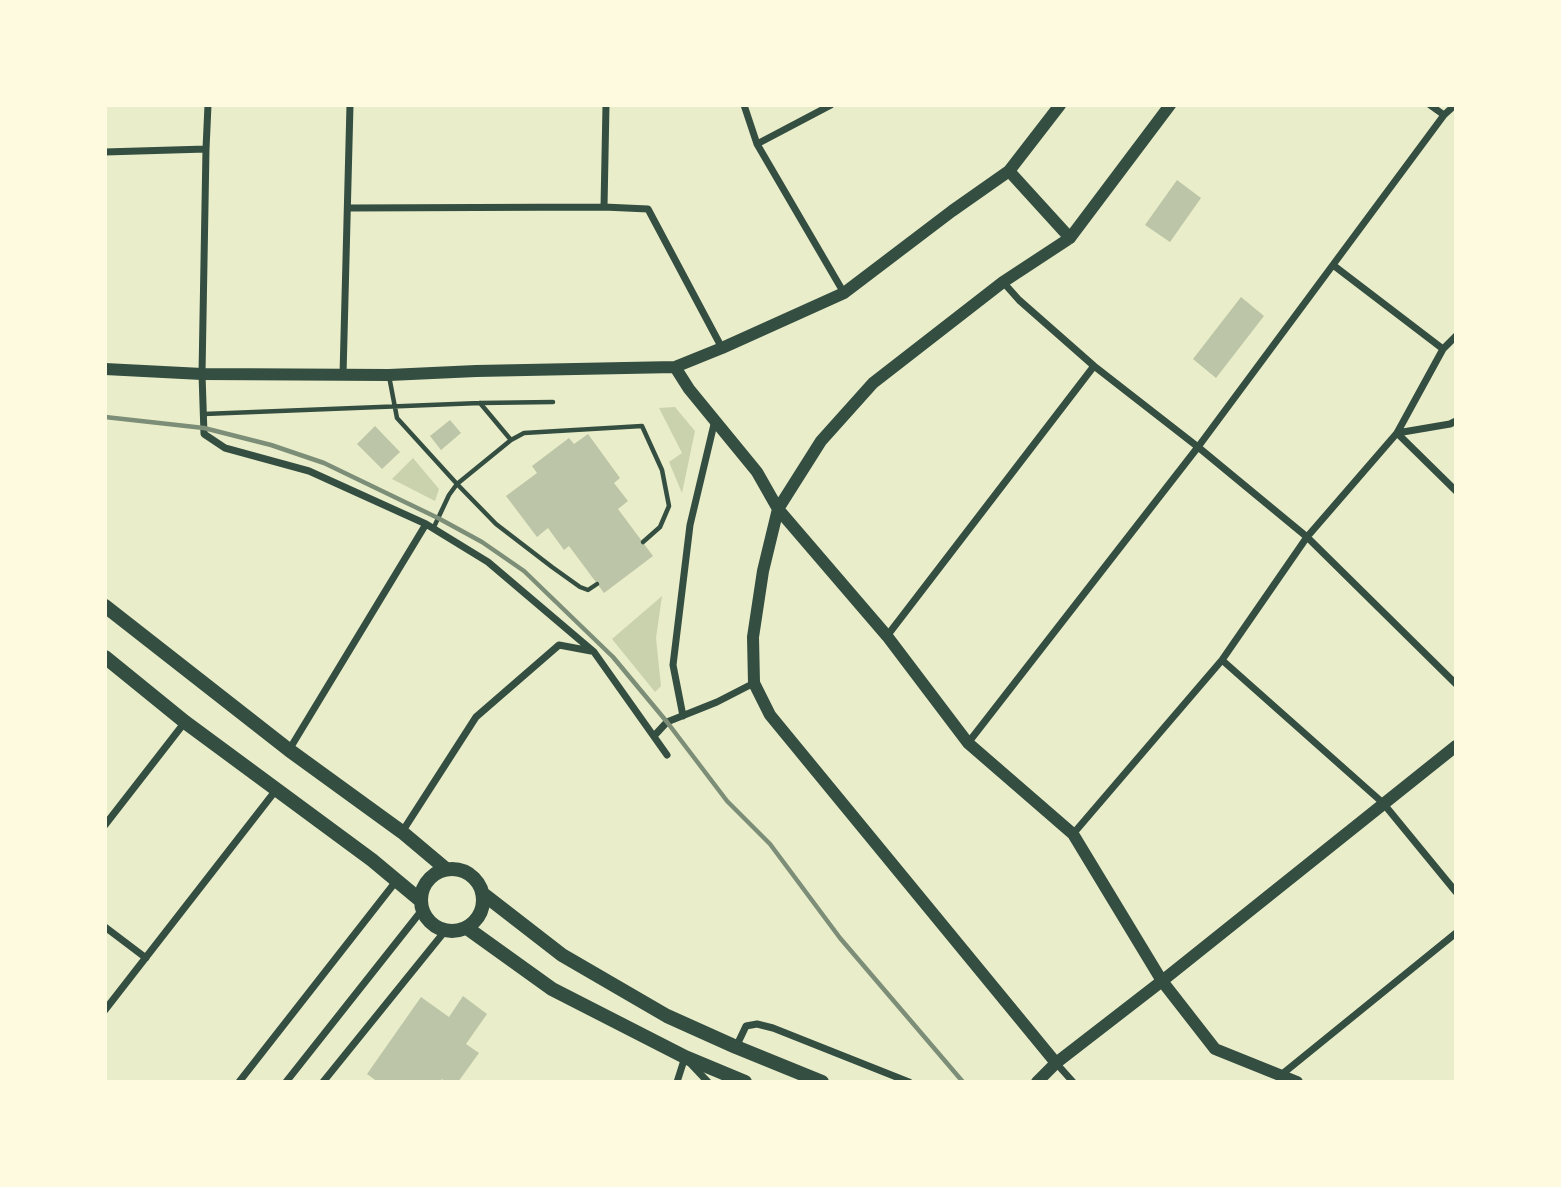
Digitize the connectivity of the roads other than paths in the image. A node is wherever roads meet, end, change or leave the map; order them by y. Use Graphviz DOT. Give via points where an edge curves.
graph roads {
  1 [pos="208,105"];
  2 [pos="350,105"];
  3 [pos="606,105"];
  4 [pos="744,105"];
  5 [pos="831,105"];
  6 [pos="1060,105"];
  7 [pos="1170,105"];
  8 [pos="1430,105"];
  9 [pos="1455,105"];
  10 [pos="1444,115"];
  11 [pos="757,144"];
  12 [pos="206,149"];
  13 [pos="105,152"];
  14 [pos="1009,171"];
  15 [pos="604,207"];
  16 [pos="348,208"];
  17 [pos="1070,237"];
  18 [pos="1333,265"];
  19 [pos="1003,282"];
  20 [pos="844,293"];
  21 [pos="1456,335"];
  22 [pos="722,348"];
  23 [pos="1443,349"];
  24 [pos="1094,366"];
  25 [pos="675,367"];
  26 [pos="105,369"];
  27 [pos="202,374"];
  28 [pos="343,375"];
  29 [pos="389,375"];
  30 [pos="553,402"];
  31 [pos="480,403"];
  32 [pos="395,406"];
  33 [pos="203,414"];
  34 [pos="715,419"];
  35 [pos="1456,421"];
  36 [pos="1397,433"];
  37 [pos="511,440"];
  38 [pos="1198,447"];
  39 [pos="457,484"];
  40 [pos="1456,491"];
  41 [pos="778,509"];
  42 [pos="426,524"];
  43 [pos="433,528"];
  44 [pos="1307,537"];
  45 [pos="643,542"];
  46 [pos="597,584"];
  47 [pos="105,606"];
  48 [pos="887,636"];
  49 [pos="594,652"];
  50 [pos="105,657"];
  51 [pos="1222,660"];
  52 [pos="754,683"];
  53 [pos="1456,684"];
  54 [pos="683,716"];
  55 [pos="185,722"];
  56 [pos="654,736"];
  57 [pos="968,743"];
  58 [pos="1456,746"];
  59 [pos="289,750"];
  60 [pos="667,755"];
  61 [pos="276,790"];
  62 [pos="1383,803"];
  63 [pos="105,825"];
  64 [pos="402,832"];
  65 [pos="1073,834"];
  66 [pos="446,869"];
  67 [pos="397,880"];
  68 [pos="1456,892"];
  69 [pos="482,893"];
  70 [pos="421,905"];
  71 [pos="105,927"];
  72 [pos="467,928"];
  73 [pos="445,931"];
  74 [pos="1456,933"];
  75 [pos="146,958"];
  76 [pos="1162,981"];
  77 [pos="105,1010"];
  78 [pos="736,1047"];
  79 [pos="685,1057"];
  80 [pos="1056,1063"];
  81 [pos="1282,1075"];
  82 [pos="239,1082"];
  83 [pos="286,1082"];
  84 [pos="323,1082"];
  85 [pos="677,1082"];
  86 [pos="708,1082"];
  87 [pos="745,1082"];
  88 [pos="822,1082"];
  89 [pos="909,1082"];
  90 [pos="1037,1082"];
  91 [pos="1073,1082"];
  92 [pos="1297,1082"];
  1 -- 12 [label="street"];
  2 -- 16 [label="street"];
  3 -- 15 [label="street"];
  4 -- 11 [label="street"];
  5 -- 11 [label="street"];
  6 -- 14 [label="street"];
  7 -- 17 [label="street"];
  8 -- 10 [label="street"];
  9 -- 10 [label="street"];
  10 -- 18 [label="street"];
  11 -- 20 [label="street"];
  12 -- 13 [label="street"];
  12 -- 27 [label="street"];
  14 -- 17 [label="street"];
  14 -- 20 [label="street"];
  15 -- 16 [label="street"];
  15 -- 22 [label="street" via="648,209"];
  16 -- 28 [label="street"];
  17 -- 19 [label="street"];
  18 -- 23 [label="street"];
  18 -- 38 [label="street"];
  19 -- 24 [label="street"];
  19 -- 41 [label="street" via="873,383 821,442"];
  20 -- 22 [label="street"];
  21 -- 23 [label="street"];
  22 -- 25 [label="street"];
  23 -- 36 [label="street"];
  24 -- 38 [label="street"];
  24 -- 48 [label="street"];
  25 -- 29 [label="street"];
  25 -- 34 [label="street"];
  26 -- 27 [label="street"];
  27 -- 28 [label="street"];
  27 -- 33 [label="street"];
  28 -- 29 [label="street"];
  29 -- 32 [label="lane"];
  30 -- 31 [label="lane"];
  31 -- 32 [label="lane"];
  31 -- 37 [label="lane"];
  32 -- 33 [label="lane"];
  32 -- 39 [label="lane" via="397,418"];
  33 -- 42 [label="street" via="204,434 225,448 309,471"];
  34 -- 41 [label="street" via="757,472"];
  34 -- 54 [label="street" via="690,525 673,665"];
  35 -- 36 [label="street"];
  36 -- 40 [label="street"];
  36 -- 44 [label="street"];
  37 -- 39 [label="lane"];
  37 -- 45 [label="lane" via="524,432 642,426 662,470 669,506 660,527"];
  38 -- 44 [label="street"];
  38 -- 57 [label="street"];
  39 -- 43 [label="lane"];
  39 -- 46 [label="lane" via="496,524 570,581 588,590"];
  41 -- 48 [label="street"];
  41 -- 52 [label="street" via="752,637"];
  42 -- 43 [label="street"];
  42 -- 59 [label="street"];
  43 -- 49 [label="street" via="488,562"];
  44 -- 51 [label="street"];
  44 -- 53 [label="street"];
  47 -- 59 [label="main road"];
  48 -- 57 [label="street"];
  49 -- 56 [label="street"];
  49 -- 64 [label="street" via="559,645 476,717"];
  50 -- 55 [label="main road"];
  51 -- 62 [label="street"];
  51 -- 65 [label="street"];
  52 -- 54 [label="street"];
  52 -- 80 [label="street" via="770,715"];
  54 -- 56 [label="street" via="667,722"];
  55 -- 61 [label="main road"];
  55 -- 63 [label="street"];
  56 -- 60 [label="street"];
  57 -- 65 [label="street"];
  58 -- 62 [label="street"];
  59 -- 64 [label="main road"];
  61 -- 67 [label="main road"];
  61 -- 75 [label="street"];
  62 -- 68 [label="street"];
  62 -- 76 [label="street"];
  64 -- 66 [label="main road"];
  65 -- 76 [label="street"];
  66 -- 69 [label="main road" via="473,877"];
  66 -- 70 [label="main road" via="425,883"];
  67 -- 70 [label="main road"];
  67 -- 82 [label="street"];
  69 -- 72 [label="main road" via="481,913"];
  69 -- 78 [label="main road" via="562,955 667,1016"];
  70 -- 73 [label="main road" via="427,920"];
  70 -- 83 [label="street"];
  71 -- 75 [label="street"];
  72 -- 73 [label="main road"];
  72 -- 79 [label="main road" via="551,989"];
  73 -- 84 [label="street"];
  74 -- 81 [label="street"];
  75 -- 77 [label="street"];
  76 -- 80 [label="street"];
  76 -- 81 [label="street" via="1215,1049"];
  78 -- 88 [label="main road"];
  78 -- 89 [label="street" via="746,1026 757,1024"];
  79 -- 85 [label="street"];
  79 -- 86 [label="street"];
  79 -- 87 [label="main road"];
  80 -- 90 [label="street"];
  80 -- 91 [label="street"];
  81 -- 92 [label="street"];
}
